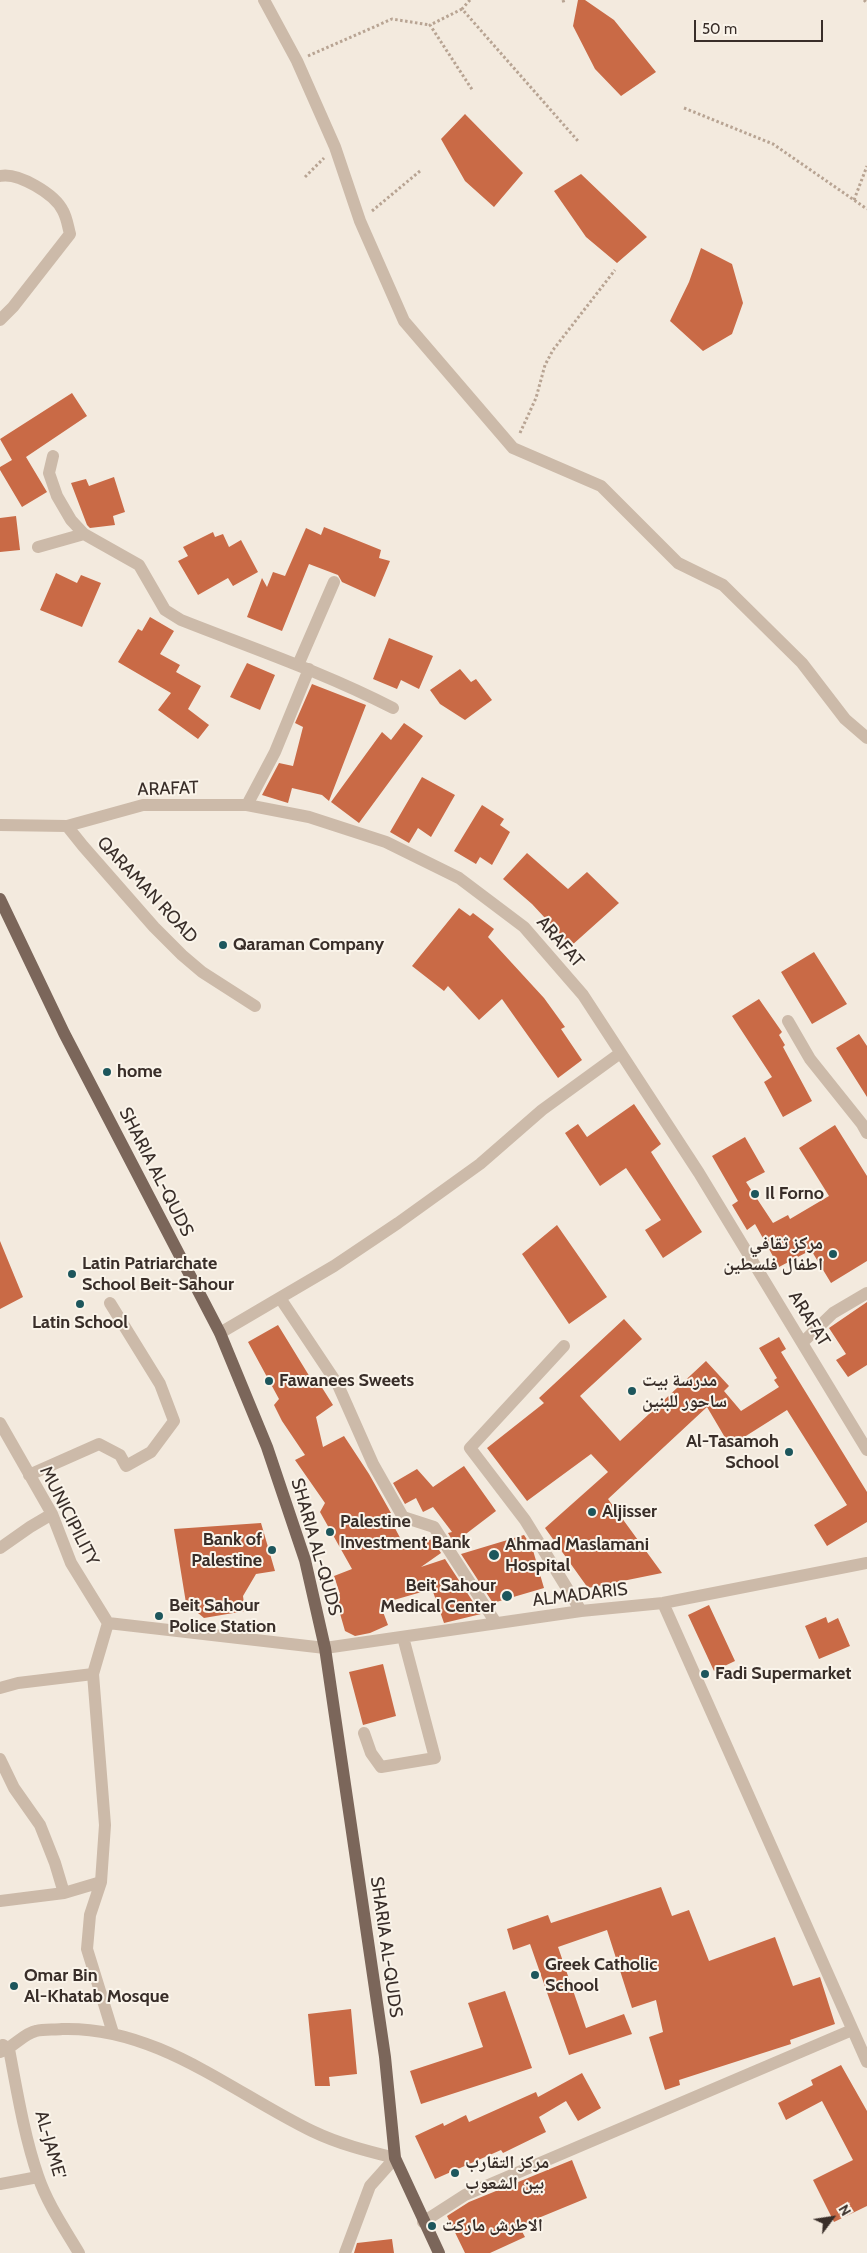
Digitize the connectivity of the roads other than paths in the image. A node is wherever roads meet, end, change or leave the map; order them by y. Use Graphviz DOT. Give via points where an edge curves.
graph roads {
  1 [pos="264,0"];
  2 [pos="0,176"];
  3 [pos="0,320"];
  4 [pos="52,456"];
  5 [pos="84,534"];
  6 [pos="38,547"];
  7 [pos="334,582"];
  8 [pos="304,667"];
  9 [pos="393,708"];
  10 [pos="867,738"];
  11 [pos="248,805"];
  12 [pos="68,826"];
  13 [pos="1,828"];
  14 [pos="0,899"];
  15 [pos="255,1006"];
  16 [pos="788,1021"];
  17 [pos="619,1054"];
  18 [pos="867,1133"];
  19 [pos="867,1294"];
  20 [pos="280,1298"];
  21 [pos="110,1303"];
  22 [pos="220,1333"];
  23 [pos="803,1342"];
  24 [pos="564,1346"];
  25 [pos="0,1424"];
  26 [pos="867,1450"];
  27 [pos="29,1475"];
  28 [pos="52,1514"];
  29 [pos="0,1548"];
  30 [pos="867,1563"];
  31 [pos="663,1603"];
  32 [pos="581,1611"];
  33 [pos="108,1623"];
  34 [pos="496,1624"];
  35 [pos="403,1637"];
  36 [pos="326,1648"];
  37 [pos="93,1674"];
  38 [pos="0,1688"];
  39 [pos="364,1733"];
  40 [pos="0,1758"];
  41 [pos="101,1882"];
  42 [pos="64,1893"];
  43 [pos="0,1901"];
  44 [pos="852,2030"];
  45 [pos="113,2033"];
  46 [pos="3,2048"];
  47 [pos="867,2062"];
  48 [pos="395,2158"];
  49 [pos="38,2177"];
  50 [pos="0,2184"];
  51 [pos="423,2222"];
  52 [pos="79,2253"];
  53 [pos="345,2253"];
  54 [pos="439,2253"];
  1 -- 10 [label="street" via="297,61 336,147 360,221 404,321 513,448 601,486 678,563 723,585 802,663 845,718"];
  2 -- 3 [label="street" via="10,174 48,192 63,211 70,234 13,308"];
  4 -- 5 [label="street" via="49,473 57,496"];
  5 -- 6 [label="street"];
  5 -- 8 [label="street" via="139,565 165,610 181,620"];
  7 -- 8 [label="street"];
  8 -- 9 [label="street"];
  8 -- 11 [label="street" via="275,752"];
  11 -- 12 [label="street, ARAFAT" via="143,805"];
  11 -- 17 [label="street, ARAFAT" via="310,817 386,842 458,878 524,927 583,995"];
  12 -- 13 [label="street, ARAFAT"];
  12 -- 15 [label="street, QARAMAN ROAD" via="154,928 182,956"];
  14 -- 22 [label="main road, SHARIA AL-QUDS" via="64,1033"];
  16 -- 18 [label="street" via="810,1059"];
  17 -- 20 [label="street" via="542,1110 480,1164 443,1191 334,1266"];
  17 -- 23 [label="street, ARAFAT" via="699,1173"];
  19 -- 23 [label="street" via="833,1313"];
  20 -- 22 [label="street"];
  20 -- 34 [label="street" via="338,1386 373,1464 404,1517 434,1526"];
  21 -- 27 [label="street" via="160,1384 174,1420 151,1452 126,1466 120,1454 99,1444"];
  22 -- 36 [label="main road, SHARIA AL-QUDS" via="267,1447 302,1550"];
  23 -- 26 [label="street, ARAFAT"];
  24 -- 32 [label="street" via="470,1448 525,1520"];
  25 -- 27 [label="street, MUNICIPILITY"];
  27 -- 28 [label="street, MUNICIPILITY"];
  28 -- 29 [label="street"];
  28 -- 33 [label="street, MUNICIPILITY" via="71,1563"];
  30 -- 31 [label="street, ALMADARIS"];
  31 -- 32 [label="street, ALMADARIS"];
  31 -- 44 [label="street"];
  32 -- 34 [label="street, ALMADARIS"];
  33 -- 36 [label="street, ALMADARIS"];
  33 -- 37 [label="street"];
  34 -- 35 [label="street, ALMADARIS"];
  35 -- 36 [label="street, ALMADARIS"];
  35 -- 39 [label="street" via="435,1758 382,1766 372,1753"];
  36 -- 48 [label="main road, SHARIA AL-QUDS" via="385,2057"];
  37 -- 38 [label="street"];
  37 -- 41 [label="street" via="104,1825"];
  40 -- 42 [label="street" via="14,1788 40,1825"];
  41 -- 42 [label="street"];
  41 -- 45 [label="street" via="90,1915 87,1950"];
  42 -- 43 [label="street"];
  44 -- 47 [label="street"];
  44 -- 51 [label="street" via="464,2195"];
  45 -- 46 [label="street" via="76,2029 34,2031"];
  45 -- 48 [label="street" via="157,2047 204,2070 313,2132 351,2147"];
  46 -- 49 [label="street, AL-JAME'"];
  48 -- 51 [label="main road, SHARIA AL-QUDS"];
  48 -- 53 [label="street" via="370,2186"];
  49 -- 50 [label="street"];
  49 -- 52 [label="street, AL-JAME'"];
  51 -- 54 [label="main road, SHARIA AL-QUDS"];
}
